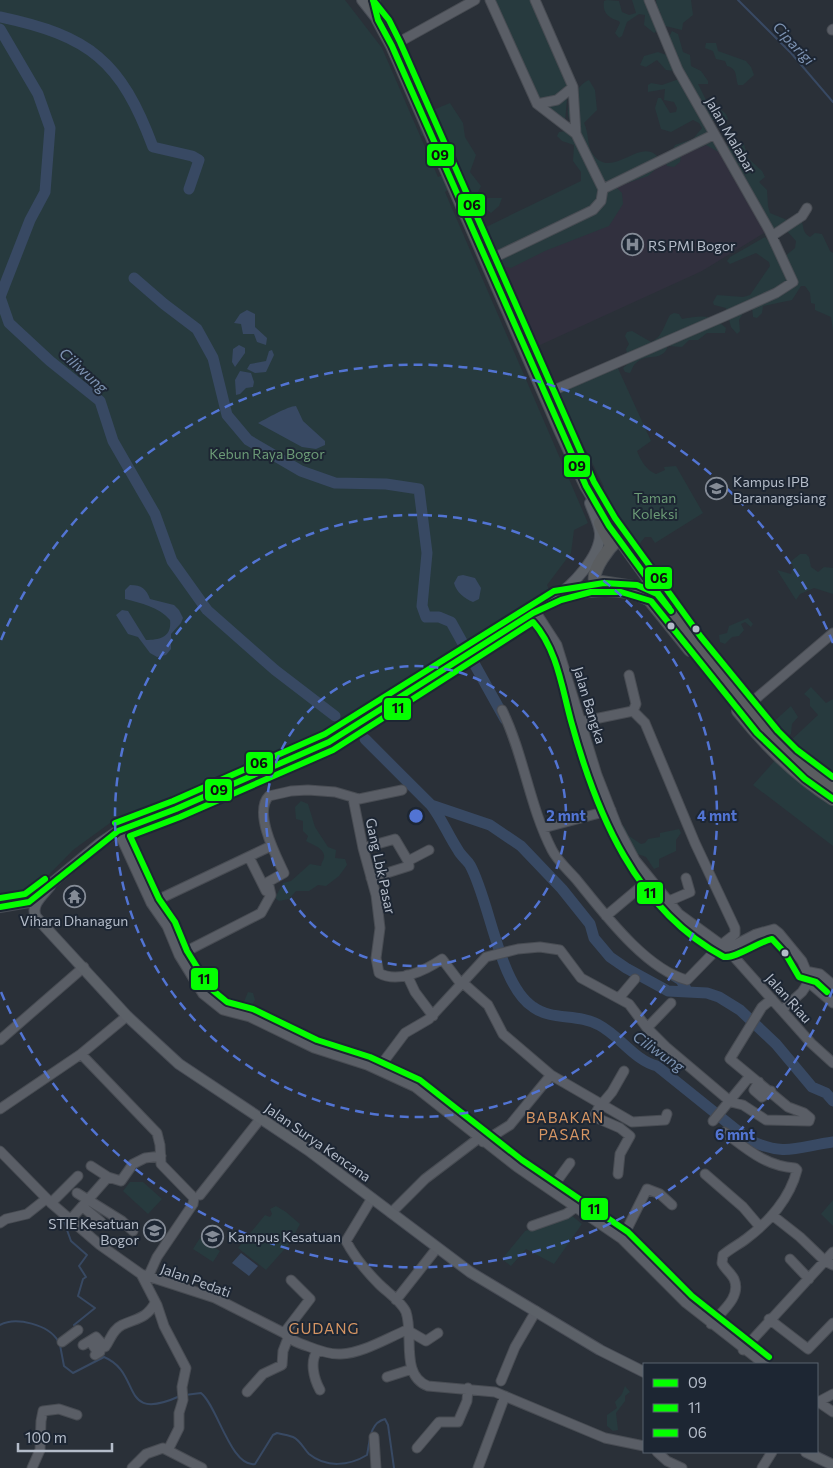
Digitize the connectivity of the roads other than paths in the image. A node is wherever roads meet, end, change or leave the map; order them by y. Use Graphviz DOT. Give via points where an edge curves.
graph roads {
  1 [pos="362,0"];
  2 [pos="373,0"];
  3 [pos="475,0"];
  4 [pos="490,0"];
  5 [pos="535,0"];
  6 [pos="649,0"];
  7 [pos="378,20"];
  8 [pos="392,46"];
  9 [pos="573,87"];
  10 [pos="537,104"];
  11 [pos="576,134"];
  12 [pos="713,135"];
  13 [pos="603,189"];
  14 [pos="807,208"];
  15 [pos="772,236"];
  16 [pos="487,261"];
  17 [pos="545,394"];
  18 [pos="586,486"];
  19 [pos="590,503"];
  20 [pos="615,542"];
  21 [pos="651,601"];
  22 [pos="534,612"];
  23 [pos="829,636"];
  24 [pos="833,646"];
  25 [pos="629,675"];
  26 [pos="746,707"];
  27 [pos="502,710"];
  28 [pos="633,711"];
  29 [pos="580,722"];
  30 [pos="788,760"];
  31 [pos="833,788"];
  32 [pos="402,790"];
  33 [pos="353,798"];
  34 [pos="833,799"];
  35 [pos="611,810"];
  36 [pos="543,828"];
  37 [pos="118,831"];
  38 [pos="271,846"];
  39 [pos="363,848"];
  40 [pos="429,850"];
  41 [pos="249,857"];
  42 [pos="408,861"];
  43 [pos="371,878"];
  44 [pos="686,878"];
  45 [pos="650,879"];
  46 [pos="50,886"];
  47 [pos="269,898"];
  48 [pos="669,902"];
  49 [pos="151,903"];
  50 [pos="0,907"];
  51 [pos="606,916"];
  52 [pos="724,947"];
  53 [pos="179,955"];
  54 [pos="84,967"];
  55 [pos="805,970"];
  56 [pos="406,975"];
  57 [pos="635,979"];
  58 [pos="810,980"];
  59 [pos="462,983"];
  60 [pos="833,985"];
  61 [pos="619,998"];
  62 [pos="772,999"];
  63 [pos="671,1003"];
  64 [pos="833,1003"];
  65 [pos="782,1010"];
  66 [pos="127,1016"];
  67 [pos="433,1016"];
  68 [pos="647,1028"];
  69 [pos="0,1040"];
  70 [pos="81,1054"];
  71 [pos="833,1063"];
  72 [pos="378,1069"];
  73 [pos="624,1071"];
  74 [pos="551,1075"];
  75 [pos="750,1076"];
  76 [pos="728,1104"];
  77 [pos="600,1105"];
  78 [pos="0,1109"];
  79 [pos="667,1114"];
  80 [pos="262,1118"];
  81 [pos="713,1121"];
  82 [pos="724,1132"];
  83 [pos="481,1140"];
  84 [pos="0,1151"];
  85 [pos="161,1156"];
  86 [pos="570,1163"];
  87 [pos="91,1166"];
  88 [pos="618,1174"];
  89 [pos="705,1174"];
  90 [pos="78,1176"];
  91 [pos="108,1177"];
  92 [pos="551,1189"];
  93 [pos="77,1193"];
  94 [pos="197,1197"];
  95 [pos="372,1198"];
  96 [pos="49,1201"];
  97 [pos="86,1204"];
  98 [pos="672,1205"];
  99 [pos="576,1207"];
  100 [pos="391,1213"];
  101 [pos="772,1215"];
  102 [pos="71,1219"];
  103 [pos="101,1222"];
  104 [pos="0,1223"];
  105 [pos="532,1226"];
  106 [pos="760,1227"];
  107 [pos="133,1231"];
  108 [pos="622,1239"];
  109 [pos="437,1248"];
  110 [pos="833,1252"];
  111 [pos="790,1259"];
  112 [pos="829,1263"];
  113 [pos="145,1276"];
  114 [pos="809,1279"];
  115 [pos="291,1280"];
  116 [pos="396,1300"];
  117 [pos="155,1303"];
  118 [pos="536,1311"];
  119 [pos="769,1319"];
  120 [pos="833,1323"];
  121 [pos="711,1324"];
  122 [pos="407,1330"];
  123 [pos="438,1333"];
  124 [pos="286,1335"];
  125 [pos="62,1342"];
  126 [pos="87,1342"];
  127 [pos="318,1350"];
  128 [pos="743,1350"];
  129 [pos="96,1355"];
  130 [pos="762,1363"];
  131 [pos="412,1370"];
  132 [pos="643,1372"];
  133 [pos="387,1377"];
  134 [pos="500,1381"];
  135 [pos="468,1388"];
  136 [pos="320,1390"];
  137 [pos="247,1392"];
  138 [pos="833,1394"];
  139 [pos="505,1396"];
  140 [pos="818,1402"];
  141 [pos="818,1403"];
  142 [pos="833,1412"];
  143 [pos="77,1415"];
  144 [pos="374,1437"];
  145 [pos="643,1446"];
  146 [pos="417,1448"];
  147 [pos="168,1450"];
  148 [pos="658,1453"];
  149 [pos="771,1453"];
  150 [pos="808,1453"];
  151 [pos="833,1465"];
  152 [pos="764,1467"];
  153 [pos="32,1468"];
  154 [pos="132,1468"];
  155 [pos="202,1468"];
  156 [pos="376,1468"];
  157 [pos="478,1468"];
  158 [pos="682,1468"];
  1 -- 7 [label="main road"];
  2 -- 7 [label="highway"];
  3 -- 8 [label="street"];
  4 -- 10 [label="street"];
  5 -- 9 [label="street"];
  6 -- 12 [label="street, Jalan Malabar" via="678,70"];
  7 -- 8 [label="highway"];
  7 -- 19 [label="highway" via="378,29"];
  8 -- 16 [label="highway"];
  9 -- 10 [label="street" via="557,100"];
  9 -- 11 [label="street"];
  10 -- 11 [label="street"];
  11 -- 13 [label="street"];
  12 -- 13 [label="street"];
  12 -- 15 [label="street, Jalan Malabar"];
  13 -- 16 [label="street" via="593,210"];
  14 -- 15 [label="street" via="802,216"];
  15 -- 17 [label="street, Jalan Malabar" via="793,282 776,293"];
  16 -- 17 [label="highway"];
  17 -- 18 [label="highway"];
  18 -- 19 [label="highway"];
  18 -- 20 [label="highway"];
  19 -- 20 [label="highway"];
  19 -- 22 [label="main road" via="600,534 597,547 576,580"];
  20 -- 21 [label="highway" via="594,578 600,584 640,588"];
  20 -- 26 [label="highway"];
  21 -- 22 [label="main road" via="636,594 597,592 562,598"];
  21 -- 30 [label="highway" via="763,742"];
  22 -- 29 [label="street, Jalan Bangka" via="557,645"];
  22 -- 37 [label="main road" via="329,742"];
  23 -- 24 [label="street"];
  23 -- 26 [label="street"];
  25 -- 28 [label="street" via="636,704"];
  26 -- 30 [label="highway"];
  27 -- 36 [label="street"];
  28 -- 29 [label="street"];
  28 -- 52 [label="street" via="645,723 735,928 735,934"];
  29 -- 35 [label="street, Jalan Bangka"];
  30 -- 31 [label="highway"];
  30 -- 34 [label="highway"];
  32 -- 33 [label="street"];
  33 -- 38 [label="street" via="335,792 308,790 269,796 264,813"];
  33 -- 39 [label="street, Gang Lbk Pasar"];
  35 -- 36 [label="street"];
  35 -- 45 [label="street, Jalan Bangka" via="627,847"];
  36 -- 51 [label="street" via="552,851"];
  37 -- 46 [label="main road"];
  37 -- 49 [label="street"];
  38 -- 41 [label="street"];
  38 -- 47 [label="street" via="284,873 268,882"];
  39 -- 42 [label="street" via="395,838"];
  39 -- 43 [label="street, Gang Lbk Pasar"];
  40 -- 42 [label="street"];
  41 -- 47 [label="street"];
  41 -- 49 [label="street"];
  42 -- 43 [label="street" via="410,866"];
  43 -- 56 [label="street, Gang Lbk Pasar" via="379,921 378,970 380,975"];
  44 -- 48 [label="street" via="690,892"];
  45 -- 48 [label="street, Jalan Bangka"];
  45 -- 51 [label="street"];
  46 -- 50 [label="main road" via="29,902"];
  46 -- 54 [label="main road, Jalan Surya Kencana" via="33,912"];
  47 -- 53 [label="street" via="261,913"];
  48 -- 52 [label="street, Jalan Bangka" via="692,925"];
  49 -- 53 [label="street" via="167,926"];
  51 -- 52 [label="street" via="643,954 685,980"];
  52 -- 55 [label="street, Jalan Riau" via="774,929 791,946"];
  52 -- 62 [label="street, Jalan Riau"];
  53 -- 72 [label="street" via="196,986 223,1010 250,1017 314,1048"];
  54 -- 66 [label="main road, Jalan Surya Kencana"];
  54 -- 69 [label="street"];
  55 -- 58 [label="street, Jalan Riau"];
  55 -- 60 [label="street" via="820,974"];
  56 -- 59 [label="street" via="422,971 442,959"];
  56 -- 67 [label="street"];
  57 -- 61 [label="street"];
  58 -- 64 [label="street, Jalan Riau"];
  58 -- 65 [label="street"];
  59 -- 61 [label="street" via="486,957 540,947 560,950 584,981"];
  59 -- 67 [label="street"];
  59 -- 74 [label="street" via="488,1006 503,1034"];
  61 -- 68 [label="street" via="629,1004"];
  62 -- 65 [label="street, Jalan Riau"];
  62 -- 75 [label="street" via="762,1007 730,1058"];
  63 -- 68 [label="street"];
  65 -- 71 [label="street, Jalan Riau"];
  66 -- 70 [label="street"];
  66 -- 80 [label="main road, Jalan Surya Kencana" via="179,1064"];
  67 -- 72 [label="street" via="405,1033"];
  68 -- 76 [label="street"];
  70 -- 78 [label="street"];
  70 -- 85 [label="street" via="156,1134"];
  72 -- 83 [label="street" via="415,1087"];
  73 -- 77 [label="street"];
  74 -- 77 [label="street"];
  74 -- 83 [label="street" via="510,1125"];
  75 -- 76 [label="street"];
  75 -- 76 [label="street" via="788,1107 804,1112 810,1120 766,1120 743,1105"];
  76 -- 81 [label="street"];
  77 -- 79 [label="street" via="633,1123 665,1120"];
  77 -- 88 [label="street" via="595,1115 597,1118 630,1136 619,1158"];
  80 -- 94 [label="street"];
  80 -- 95 [label="main road, Jalan Surya Kencana"];
  82 -- 101 [label="street" via="762,1160 797,1170 794,1184"];
  83 -- 92 [label="street"];
  83 -- 100 [label="street" via="425,1179"];
  84 -- 96 [label="street"];
  85 -- 91 [label="street" via="133,1164 120,1181"];
  85 -- 94 [label="street" via="163,1167"];
  86 -- 92 [label="street"];
  87 -- 91 [label="street"];
  89 -- 106 [label="street" via="743,1207"];
  90 -- 96 [label="street"];
  91 -- 97 [label="street"];
  92 -- 99 [label="street"];
  93 -- 97 [label="street"];
  94 -- 113 [label="street"];
  95 -- 100 [label="main road, Jalan Surya Kencana"];
  95 -- 116 [label="street" via="346,1241 378,1283"];
  96 -- 102 [label="street"];
  96 -- 104 [label="street"];
  97 -- 102 [label="street"];
  97 -- 103 [label="street"];
  97 -- 107 [label="street" via="122,1221"];
  98 -- 108 [label="street" via="660,1194 646,1189"];
  99 -- 105 [label="street"];
  99 -- 108 [label="street"];
  100 -- 109 [label="main road, Jalan Surya Kencana"];
  101 -- 106 [label="street"];
  101 -- 112 [label="street"];
  102 -- 113 [label="street" via="100,1245"];
  106 -- 121 [label="street" via="723,1255 722,1263 734,1279 735,1295"];
  108 -- 121 [label="street"];
  109 -- 116 [label="street"];
  109 -- 118 [label="main road, Jalan Surya Kencana" via="470,1272"];
  110 -- 112 [label="street"];
  111 -- 114 [label="street"];
  112 -- 114 [label="street"];
  113 -- 117 [label="street"];
  113 -- 124 [label="street, Jalan Pedati" via="214,1298"];
  114 -- 119 [label="street"];
  115 -- 124 [label="street" via="310,1299"];
  116 -- 122 [label="street" via="406,1312"];
  117 -- 126 [label="street" via="149,1314 116,1330 105,1346 96,1337"];
  117 -- 147 [label="street" via="186,1368 177,1435"];
  118 -- 132 [label="main road, Jalan Surya Kencana"];
  118 -- 134 [label="street"];
  119 -- 120 [label="street" via="808,1349"];
  119 -- 128 [label="street"];
  121 -- 128 [label="street"];
  122 -- 123 [label="street" via="426,1341"];
  122 -- 127 [label="street, Jalan Pedati" via="341,1354"];
  122 -- 131 [label="street"];
  124 -- 127 [label="street, Jalan Pedati"];
  124 -- 137 [label="street" via="282,1365 263,1374"];
  125 -- 126 [label="street" via="77,1330"];
  126 -- 129 [label="street" via="96,1350 100,1349"];
  127 -- 136 [label="street" via="313,1358"];
  128 -- 130 [label="street"];
  131 -- 133 [label="street"];
  131 -- 135 [label="street" via="420,1383 428,1386"];
  135 -- 139 [label="street"];
  135 -- 146 [label="street" via="467,1401 458,1422 439,1422"];
  138 -- 140 [label="street"];
  139 -- 145 [label="street" via="605,1438"];
  139 -- 157 [label="street"];
  141 -- 142 [label="street"];
  143 -- 153 [label="street" via="59,1409 43,1411 40,1450"];
  144 -- 156 [label="street"];
  147 -- 154 [label="street" via="163,1448 149,1452"];
  147 -- 155 [label="street"];
  148 -- 158 [label="street"];
  149 -- 152 [label="street"];
  150 -- 151 [label="main road"];
}
